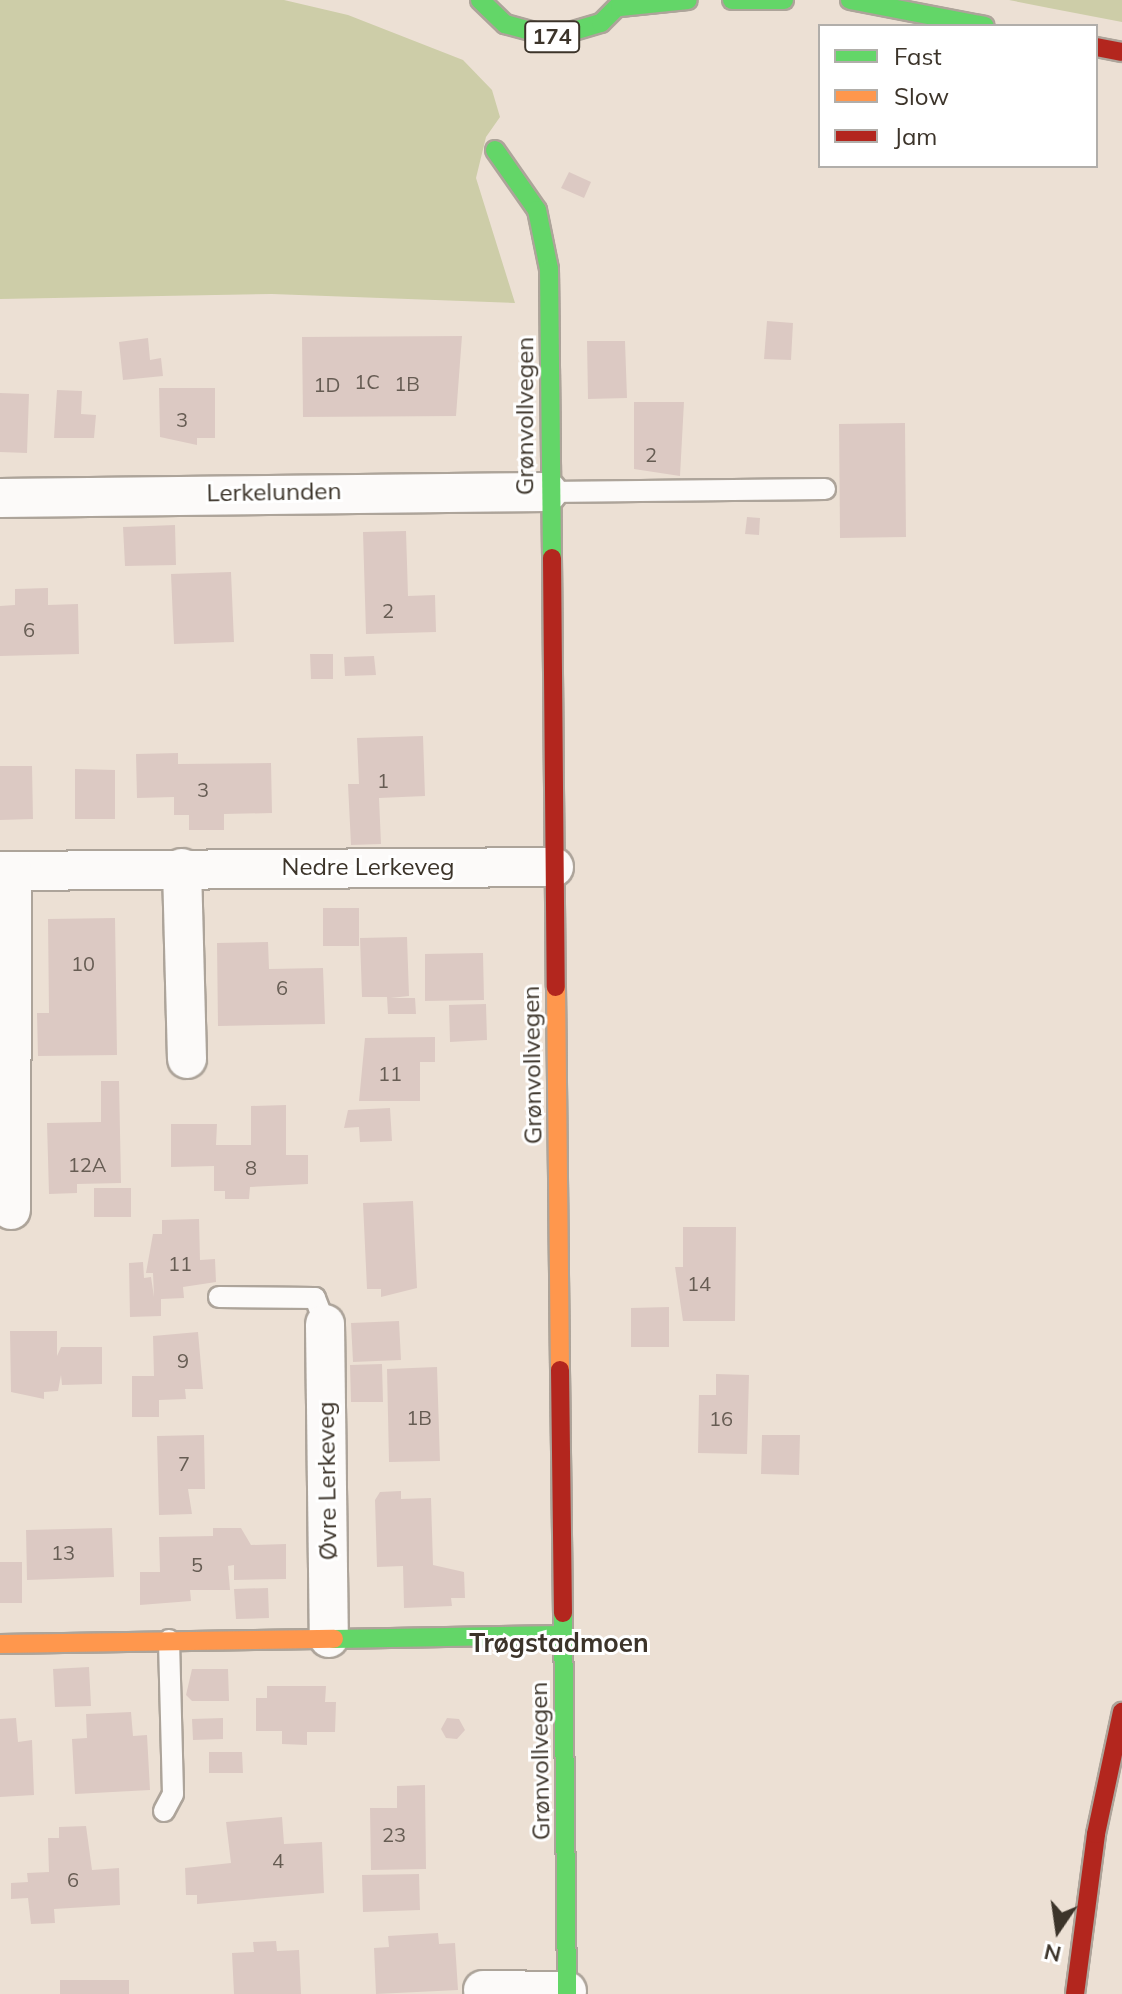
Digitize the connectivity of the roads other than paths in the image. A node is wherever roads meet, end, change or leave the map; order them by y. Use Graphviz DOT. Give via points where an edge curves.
graph roads {
  1 [pos="459,0"];
  2 [pos="688,0"];
  3 [pos="732,0"];
  4 [pos="784,0"];
  5 [pos="850,0"];
  6 [pos="622,3"];
  7 [pos="483,4"];
  8 [pos="975,24"];
  9 [pos="1098,47"];
  10 [pos="1122,52"];
  11 [pos="495,150"];
  12 [pos="825,489"];
  13 [pos="548,492"];
  14 [pos="0,498"];
  15 [pos="554,867"];
  16 [pos="182,868"];
  17 [pos="6,871"];
  18 [pos="6,1042"];
  19 [pos="187,1059"];
  20 [pos="11,1210"];
  21 [pos="219,1297"];
  22 [pos="325,1324"];
  23 [pos="563,1635"];
  24 [pos="329,1638"];
  25 [pos="169,1640"];
  26 [pos="0,1644"];
  27 [pos="1122,1712"];
  28 [pos="164,1811"];
  29 [pos="483,1990"];
  30 [pos="567,1992"];
  31 [pos="1075,1994"];
  1 -- 7 [label="street, 174"];
  2 -- 6 [label="street, 174"];
  3 -- 4 [label="street"];
  5 -- 8 [label="street"];
  6 -- 7 [label="street, 174" via="578,33 553,37 505,24"];
  9 -- 10 [label="street"];
  11 -- 13 [label="street, Grønvollvegen" via="527,190 544,230 550,314"];
  12 -- 13 [label="lane"];
  13 -- 14 [label="street, Lerkelunden"];
  13 -- 15 [label="street, Grønvollvegen"];
  15 -- 16 [label="street, Nedre Lerkeveg"];
  15 -- 23 [label="street, Grønvollvegen"];
  16 -- 17 [label="street, Nedre Lerkeveg"];
  16 -- 19 [label="street"];
  17 -- 18 [label="street, Nedre Lerkeveg"];
  18 -- 20 [label="street, Nedre Lerkeveg"];
  21 -- 22 [label="lane" via="315,1298"];
  22 -- 24 [label="street, Øvre Lerkeveg"];
  23 -- 24 [label="street"];
  23 -- 30 [label="street, Grønvollvegen"];
  24 -- 25 [label="street"];
  25 -- 26 [label="street"];
  25 -- 28 [label="lane" via="173,1794"];
  27 -- 31 [label="street" via="1096,1834"];
  29 -- 30 [label="street"];
}
